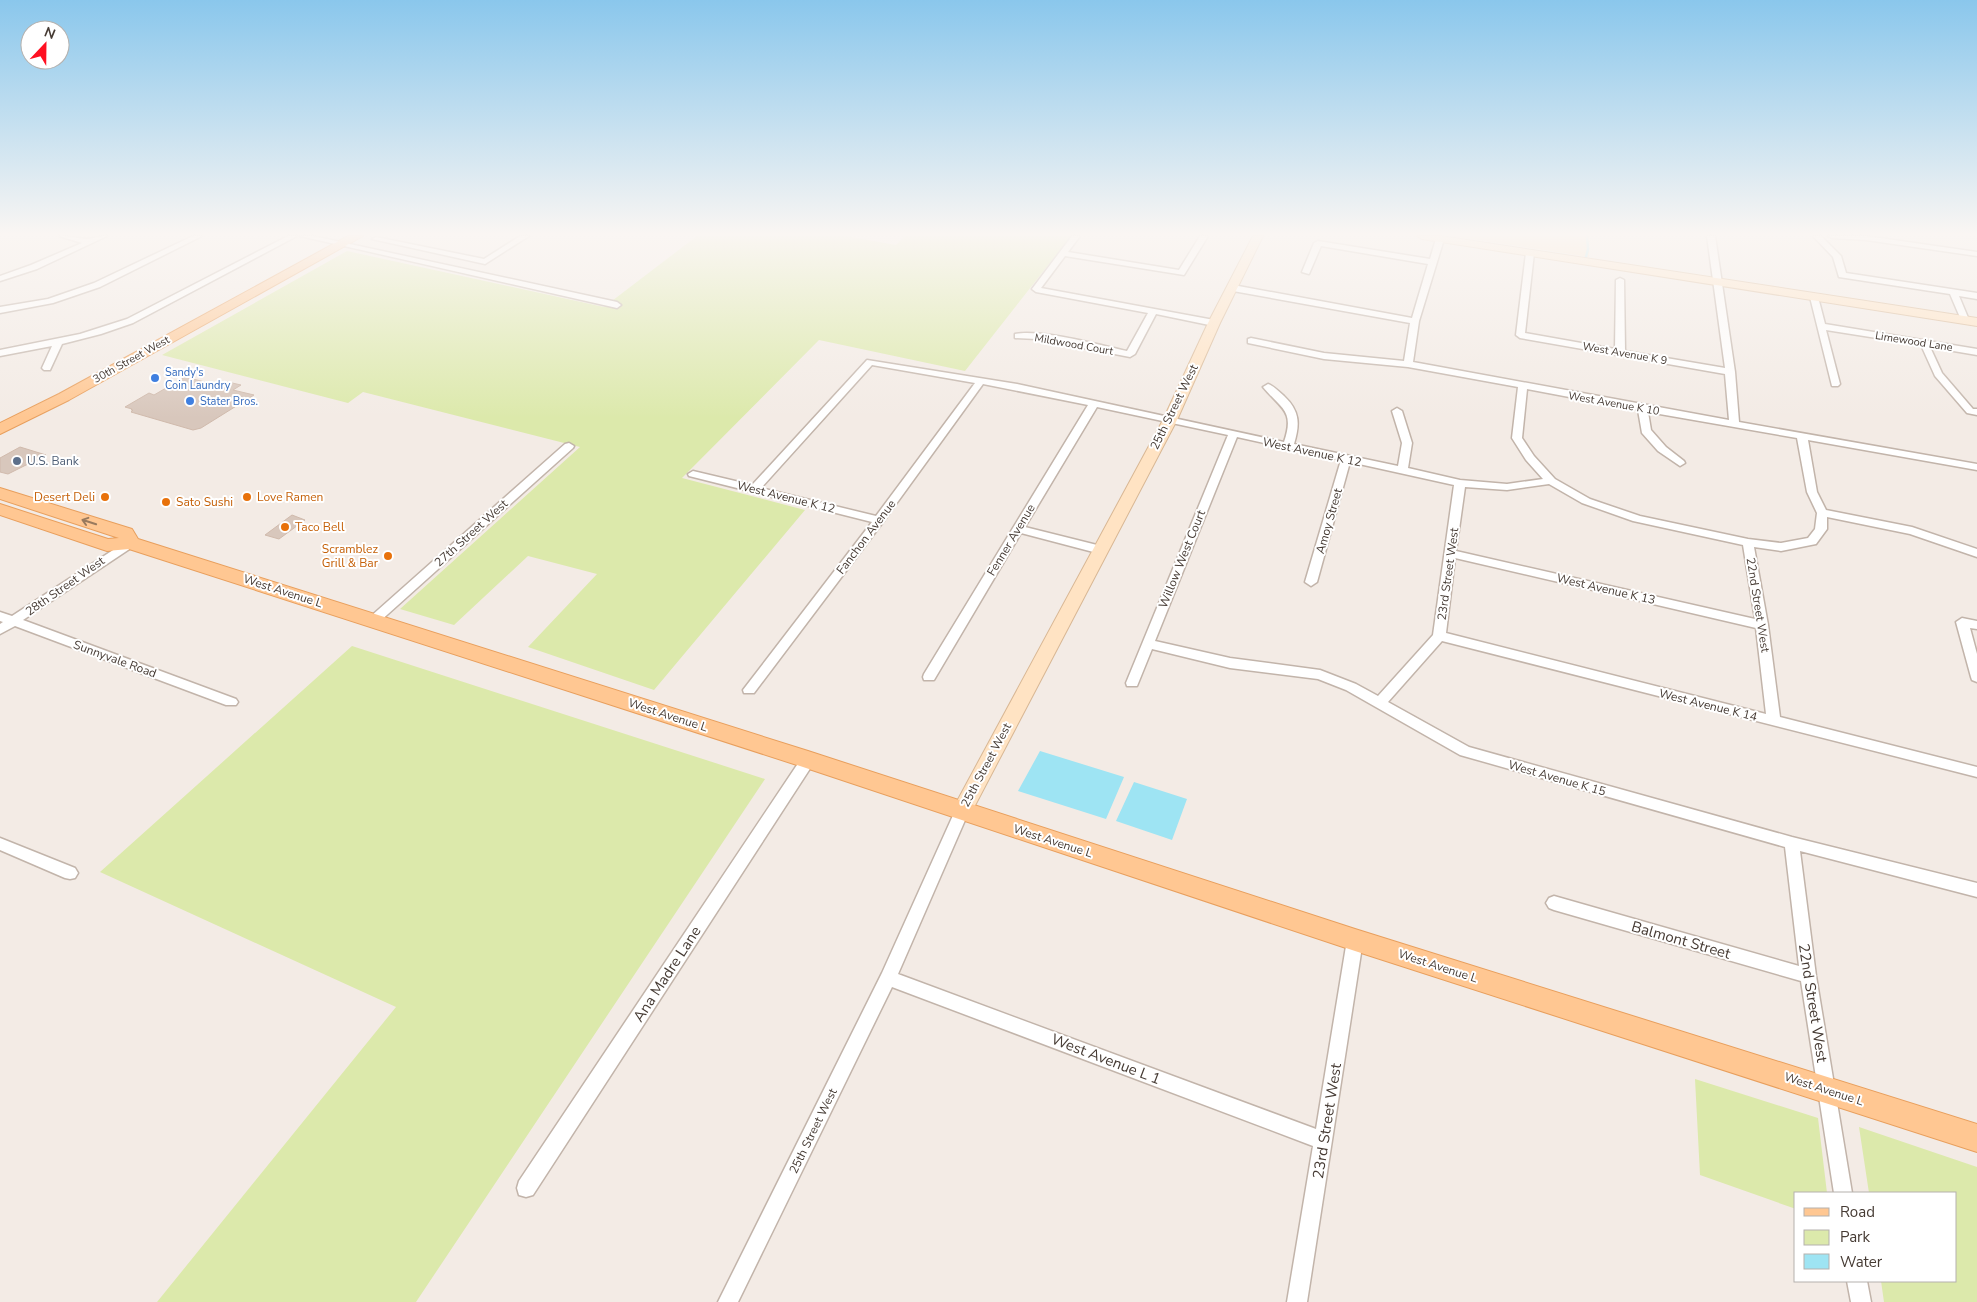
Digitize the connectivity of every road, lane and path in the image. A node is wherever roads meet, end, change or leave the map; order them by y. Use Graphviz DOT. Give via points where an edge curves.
graph roads {
  1 [pos="63,297"];
  2 [pos="176,297"];
  3 [pos="245,297"];
  4 [pos="579,297"];
  5 [pos="1077,297"];
  6 [pos="1228,297"];
  7 [pos="1281,297"];
  8 [pos="1422,297"];
  9 [pos="1525,297"];
  10 [pos="1620,297"];
  11 [pos="1720,297"];
  12 [pos="1814,297"];
  13 [pos="1956,297"];
  14 [pos="616,305"];
  15 [pos="0,310"];
  16 [pos="1153,311"];
  17 [pos="1965,320"];
  18 [pos="1415,321"];
  19 [pos="1977,322"];
  20 [pos="1214,323"];
  21 [pos="1821,326"];
  22 [pos="1018,336"];
  23 [pos="1251,341"];
  24 [pos="58,343"];
  25 [pos="1924,343"];
  26 [pos="1620,352"];
  27 [pos="1977,352"];
  28 [pos="0,353"];
  29 [pos="1408,364"];
  30 [pos="46,368"];
  31 [pos="1730,372"];
  32 [pos="980,382"];
  33 [pos="1835,384"];
  34 [pos="1523,386"];
  35 [pos="1268,387"];
  36 [pos="64,397"];
  37 [pos="1094,403"];
  38 [pos="1643,408"];
  39 [pos="1397,411"];
  40 [pos="1973,411"];
  41 [pos="1170,420"];
  42 [pos="1734,424"];
  43 [pos="0,429"];
  44 [pos="1233,435"];
  45 [pos="0,436"];
  46 [pos="1802,437"];
  47 [pos="569,446"];
  48 [pos="1288,446"];
  49 [pos="1346,459"];
  50 [pos="1680,463"];
  51 [pos="1977,468"];
  52 [pos="1402,471"];
  53 [pos="693,474"];
  54 [pos="1551,481"];
  55 [pos="1460,483"];
  56 [pos="754,489"];
  57 [pos="0,493"];
  58 [pos="0,509"];
  59 [pos="1822,513"];
  60 [pos="880,520"];
  61 [pos="1018,529"];
  62 [pos="130,543"];
  63 [pos="1748,543"];
  64 [pos="1101,550"];
  65 [pos="1451,553"];
  66 [pos="1977,553"];
  67 [pos="1311,582"];
  68 [pos="0,616"];
  69 [pos="374,620"];
  70 [pos="13,621"];
  71 [pos="1762,624"];
  72 [pos="1977,626"];
  73 [pos="0,630"];
  74 [pos="1439,636"];
  75 [pos="1148,644"];
  76 [pos="929,677"];
  77 [pos="1977,677"];
  78 [pos="1132,682"];
  79 [pos="749,690"];
  80 [pos="231,702"];
  81 [pos="1380,702"];
  82 [pos="1774,722"];
  83 [pos="808,760"];
  84 [pos="1977,772"];
  85 [pos="962,811"];
  86 [pos="1792,843"];
  87 [pos="0,844"];
  88 [pos="70,872"];
  89 [pos="1977,890"];
  90 [pos="1554,903"];
  91 [pos="1355,940"];
  92 [pos="1808,976"];
  93 [pos="888,978"];
  94 [pos="1827,1089"];
  95 [pos="1977,1138"];
  96 [pos="1324,1141"];
  97 [pos="526,1188"];
  98 [pos="1843,1192"];
  99 [pos="1857,1282"];
  100 [pos="728,1302"];
  101 [pos="1297,1302"];
  102 [pos="1861,1302"];
  1 -- 15 [label="street"];
  2 -- 24 [label="street" via="130,321"];
  3 -- 36 [label="main road, 30th Street West"];
  4 -- 14 [label="street"];
  5 -- 16 [label="street"];
  6 -- 20 [label="street, 25th Street West"];
  7 -- 18 [label="street"];
  8 -- 18 [label="street"];
  9 -- 26 [label="street, West Avenue K 9" via="1520,335"];
  10 -- 26 [label="street"];
  11 -- 31 [label="street"];
  12 -- 17 [label="street"];
  12 -- 21 [label="street"];
  13 -- 17 [label="street"];
  16 -- 20 [label="street"];
  16 -- 22 [label="street, Mildwood Court" via="1130,354 1037,336"];
  17 -- 19 [label="street"];
  18 -- 29 [label="street"];
  20 -- 41 [label="street, 25th Street West"];
  21 -- 25 [label="street, Limewood Lane"];
  21 -- 33 [label="street"];
  23 -- 29 [label="street, West Avenue K 10" via="1324,356"];
  24 -- 28 [label="street"];
  24 -- 30 [label="street"];
  25 -- 27 [label="street, Limewood Lane"];
  25 -- 40 [label="street" via="1938,374"];
  26 -- 31 [label="street, West Avenue K 9"];
  29 -- 34 [label="street, West Avenue K 10"];
  31 -- 42 [label="street"];
  32 -- 37 [label="street, West Avenue K 12"];
  32 -- 56 [label="street, West Avenue K 12" via="870,362"];
  32 -- 60 [label="street, Fanchon Avenue"];
  34 -- 38 [label="street, West Avenue K 10"];
  34 -- 54 [label="street" via="1517,438"];
  35 -- 48 [label="street" via="1291,408 1295,426"];
  36 -- 43 [label="main road, 30th Street West"];
  36 -- 45 [label="main road, 30th Street West"];
  37 -- 41 [label="street, West Avenue K 12"];
  37 -- 61 [label="street, Fenner Avenue"];
  38 -- 42 [label="street, West Avenue K 10"];
  38 -- 50 [label="street" via="1646,431"];
  39 -- 52 [label="street" via="1407,443"];
  41 -- 44 [label="street, West Avenue K 12"];
  41 -- 64 [label="street, 25th Street West"];
  42 -- 46 [label="street, West Avenue K 10"];
  44 -- 48 [label="street, West Avenue K 12"];
  44 -- 75 [label="street, Willow West Court"];
  46 -- 51 [label="street, West Avenue K 10"];
  46 -- 59 [label="street" via="1812,492"];
  47 -- 69 [label="street, 27th Street West"];
  48 -- 49 [label="street, West Avenue K 12"];
  49 -- 52 [label="street, West Avenue K 12"];
  49 -- 67 [label="street, Amoy Street"];
  52 -- 55 [label="street, West Avenue K 12"];
  53 -- 56 [label="street, West Avenue K 12"];
  54 -- 55 [label="street, West Avenue K 12" via="1507,487"];
  54 -- 63 [label="street" via="1586,501 1637,519"];
  55 -- 65 [label="street, 23rd Street West"];
  56 -- 60 [label="street, West Avenue K 12"];
  62 -- 57 [label="main road, West Avenue L, one-way" via="126,533"];
  58 -- 62 [label="main road, West Avenue L" via="107,545"];
  59 -- 63 [label="street, 22nd Street West" via="1821,529 1812,541 1781,547"];
  59 -- 66 [label="street" via="1912,531"];
  60 -- 79 [label="street, Fanchon Avenue"];
  61 -- 64 [label="street"];
  61 -- 76 [label="street, Fenner Avenue"];
  62 -- 69 [label="main road, West Avenue L"];
  62 -- 70 [label="street, 28th Street West"];
  63 -- 71 [label="street, 22nd Street West"];
  64 -- 85 [label="street, 25th Street West"];
  65 -- 71 [label="street, West Avenue K 13"];
  65 -- 74 [label="street, 23rd Street West"];
  68 -- 70 [label="street, Sunnyvale Road"];
  69 -- 83 [label="main road, West Avenue L"];
  70 -- 73 [label="street, 28th Street West"];
  70 -- 80 [label="street, Sunnyvale Road"];
  71 -- 82 [label="street, 22nd Street West"];
  72 -- 77 [label="street" via="1962,622"];
  74 -- 81 [label="street, 23rd Street West"];
  74 -- 82 [label="street, West Avenue K 14"];
  75 -- 78 [label="street, Willow West Court"];
  75 -- 81 [label="street, West Avenue K 15" via="1230,664 1320,674"];
  81 -- 86 [label="street, West Avenue K 15" via="1465,751"];
  82 -- 84 [label="street, West Avenue K 14"];
  83 -- 85 [label="main road, West Avenue L"];
  83 -- 97 [label="street, Ana Madre Lane"];
  85 -- 91 [label="main road, West Avenue L"];
  85 -- 93 [label="street, 25th Street West"];
  86 -- 89 [label="street, West Avenue K 15"];
  86 -- 92 [label="street, 22nd Street West"];
  87 -- 88 [label="street"];
  90 -- 92 [label="street, Balmont Street"];
  91 -- 94 [label="main road, West Avenue L"];
  91 -- 96 [label="street, 23rd Street West"];
  92 -- 94 [label="street, 22nd Street West"];
  93 -- 96 [label="street, West Avenue L 1"];
  93 -- 100 [label="street, 25th Street West"];
  94 -- 95 [label="main road, West Avenue L"];
  94 -- 98 [label="street, 22nd Street West"];
  96 -- 101 [label="street, 23rd Street West"];
  99 -- 102 [label="street"];
}
